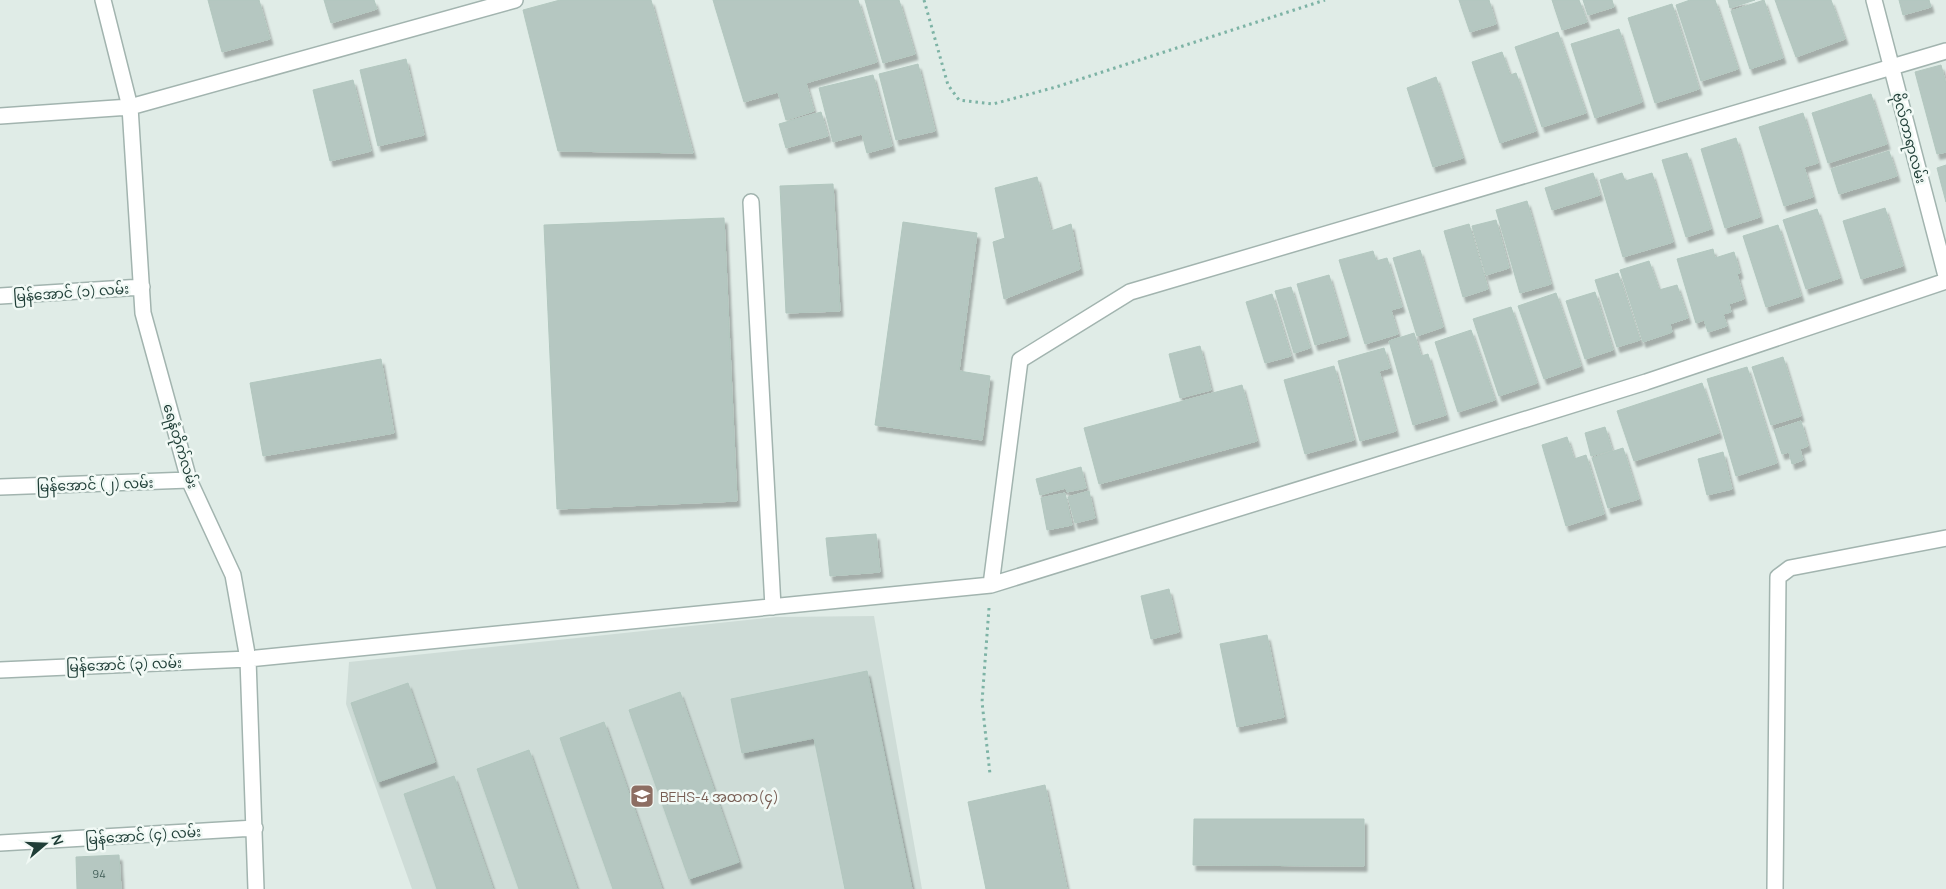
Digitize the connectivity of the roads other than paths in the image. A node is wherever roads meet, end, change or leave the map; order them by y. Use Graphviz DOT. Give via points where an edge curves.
graph roads {
  1 [pos="103,0"];
  2 [pos="515,0"];
  3 [pos="1874,0"];
  4 [pos="1946,51"];
  5 [pos="1891,68"];
  6 [pos="130,107"];
  7 [pos="0,116"];
  8 [pos="751,202"];
  9 [pos="1946,276"];
  10 [pos="1946,281"];
  11 [pos="142,288"];
  12 [pos="0,296"];
  13 [pos="190,480"];
  14 [pos="0,487"];
  15 [pos="1946,538"];
  16 [pos="991,585"];
  17 [pos="773,607"];
  18 [pos="248,659"];
  19 [pos="0,670"];
  20 [pos="255,828"];
  21 [pos="0,843"];
  22 [pos="256,889"];
  23 [pos="1775,889"];
  1 -- 6 [label="street, ရေနံတိုက်လမ်း"];
  2 -- 6 [label="street"];
  3 -- 5 [label="street, ဗိုလ်တာရာလမ်း"];
  4 -- 5 [label="street"];
  5 -- 9 [label="street, ဗိုလ်တာရာလမ်း"];
  5 -- 16 [label="street" via="1130,292 1020,360"];
  6 -- 7 [label="street"];
  6 -- 11 [label="street, ရေနံတိုက်လမ်း"];
  8 -- 17 [label="street"];
  10 -- 16 [label="street, မြန်အောင် (၃) လမ်း" via="1646,382"];
  11 -- 12 [label="street, မြန်အောင် (၁) လမ်း"];
  11 -- 13 [label="street, ရေနံတိုက်လမ်း" via="143,313"];
  13 -- 14 [label="street, မြန်အောင် (၂) လမ်း"];
  13 -- 18 [label="street, ရေနံတိုက်လမ်း" via="233,575"];
  15 -- 23 [label="street" via="1790,568 1778,577"];
  16 -- 17 [label="street, မြန်အောင် (၃) လမ်း"];
  17 -- 18 [label="street, မြန်အောင် (၃) လမ်း"];
  18 -- 19 [label="street, မြန်အောင် (၃) လမ်း"];
  18 -- 20 [label="street, ရေနံတိုက်လမ်း"];
  20 -- 21 [label="street, မြန်အောင် (၄) လမ်း"];
  20 -- 22 [label="street, ရေနံတိုက်လမ်း"];
}
